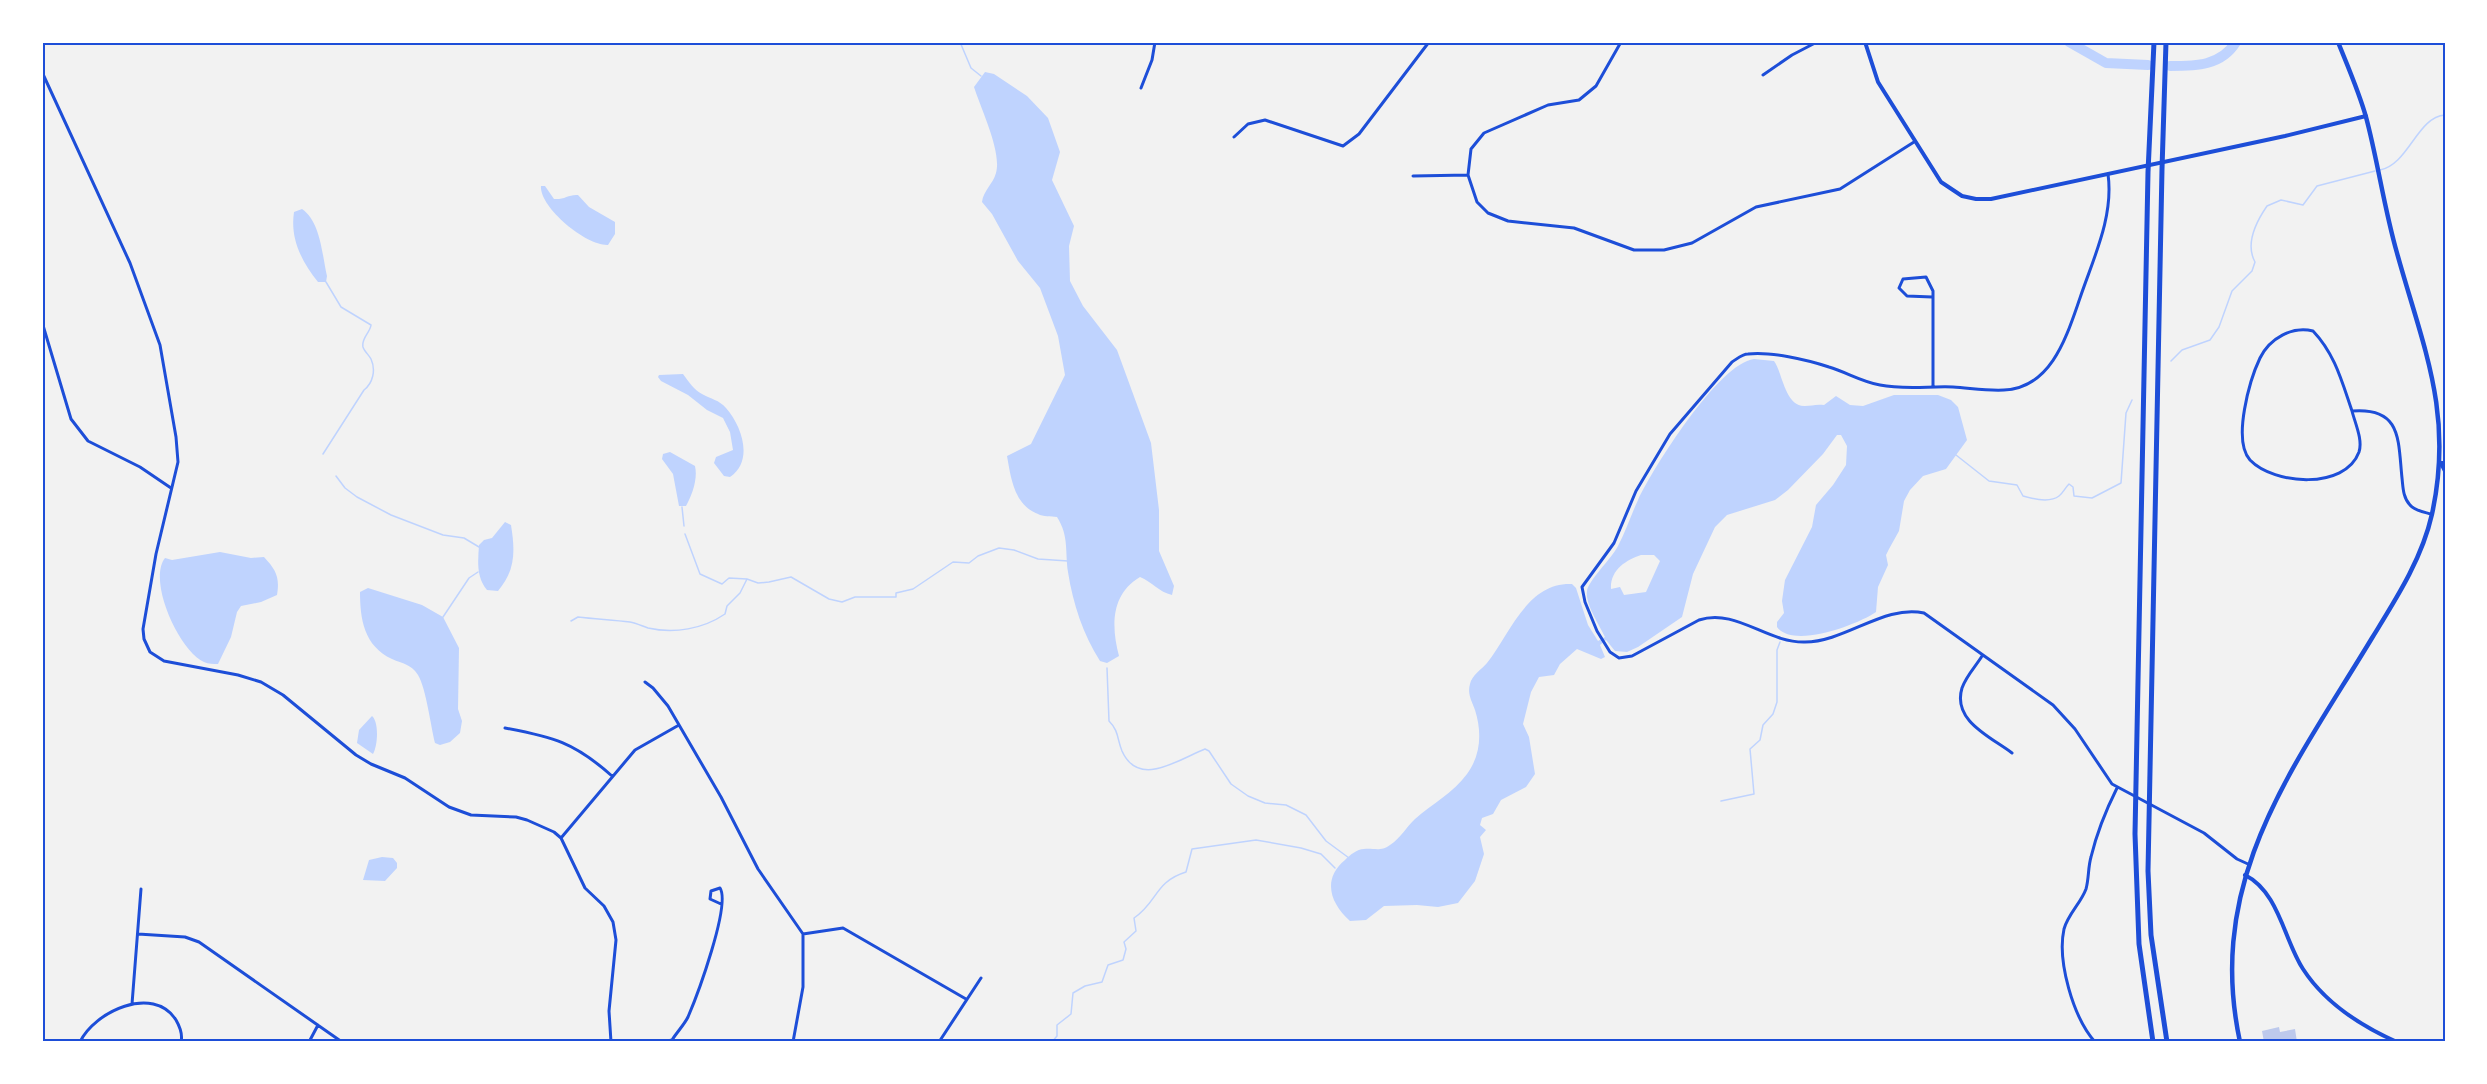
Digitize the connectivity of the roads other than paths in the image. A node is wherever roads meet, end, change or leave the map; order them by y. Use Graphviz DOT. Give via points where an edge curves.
graph roads {
  1 [pos="1155,42"];
  2 [pos="1429,42"];
  3 [pos="1621,42"];
  4 [pos="1817,42"];
  5 [pos="1865,42"];
  6 [pos="2154,42"];
  7 [pos="2166,42"];
  8 [pos="2338,42"];
  9 [pos="42,72"];
  10 [pos="1763,75"];
  11 [pos="1141,88"];
  12 [pos="2366,116"];
  13 [pos="1234,137"];
  14 [pos="1914,142"];
  15 [pos="2108,174"];
  16 [pos="1468,175"];
  17 [pos="1413,176"];
  18 [pos="1932,297"];
  19 [pos="42,322"];
  20 [pos="1933,387"];
  21 [pos="2352,411"];
  22 [pos="2443,463"];
  23 [pos="2445,471"];
  24 [pos="171,488"];
  25 [pos="2432,514"];
  26 [pos="1982,656"];
  27 [pos="645,682"];
  28 [pos="679,725"];
  29 [pos="505,728"];
  30 [pos="2012,753"];
  31 [pos="612,776"];
  32 [pos="2117,788"];
  33 [pos="561,838"];
  34 [pos="2248,864"];
  35 [pos="2245,875"];
  36 [pos="141,889"];
  37 [pos="721,904"];
  38 [pos="138,934"];
  39 [pos="803,934"];
  40 [pos="981,978"];
  41 [pos="966,999"];
  42 [pos="132,1004"];
  43 [pos="318,1025"];
  44 [pos="80,1042"];
  45 [pos="182,1042"];
  46 [pos="309,1042"];
  47 [pos="342,1042"];
  48 [pos="610,1042"];
  49 [pos="663,1042"];
  50 [pos="794,1042"];
  51 [pos="939,1042"];
  52 [pos="2095,1042"];
  53 [pos="2153,1042"];
  54 [pos="2167,1042"];
  55 [pos="2240,1042"];
  56 [pos="2397,1042"];
  1 -- 11 [label="street"];
  2 -- 13 [label="street" via="1359,134 1343,146 1265,120 1248,124"];
  3 -- 16 [label="street" via="1596,86 1579,100 1548,105 1484,133 1471,149"];
  4 -- 10 [label="street"];
  5 -- 14 [label="street" via="1878,82"];
  6 -- 53 [label="highway" via="2136,792 2139,944"];
  7 -- 54 [label="highway" via="2148,871 2151,935"];
  8 -- 12 [label="main road"];
  9 -- 24 [label="street" via="126,253 160,345 178,445 177,476"];
  12 -- 15 [label="street"];
  12 -- 22 [label="main road" via="2396,251 2434,381"];
  14 -- 15 [label="street" via="1947,188 1976,199"];
  14 -- 16 [label="street" via="1840,189 1756,207 1692,243 1664,250 1634,250 1574,228 1508,221 1488,213 1477,202"];
  15 -- 20 [label="street" via="2107,208 2100,241 2068,330 2047,368 2037,378 2013,389"];
  16 -- 17 [label="street"];
  18 -- 18 [label="street" via="1926,277 1903,279 1899,288 1907,296"];
  18 -- 20 [label="street"];
  19 -- 24 [label="street" via="70,419 88,441"];
  20 -- 26 [label="street" via="1882,386 1812,362 1761,354 1739,357 1670,434 1636,491 1614,543 1582,584 1585,602 1603,640 1614,656 1623,658 1710,617 1730,618 1767,635 1805,642 1842,634 1908,611 1930,616"];
  21 -- 21 [label="street" via="2326,345 2313,331 2293,329 2262,355 2254,373 2242,444 2249,459 2262,468 2281,476 2319,480 2352,465 2360,450"];
  21 -- 25 [label="street" via="2379,413 2394,426 2405,497 2414,508"];
  22 -- 23 [label="street"];
  22 -- 25 [label="main road"];
  24 -- 33 [label="street" via="143,630 154,655 164,661 268,685 356,755 405,778 449,807 471,815 527,820"];
  25 -- 34 [label="main road" via="2409,574 2276,800"];
  26 -- 30 [label="street" via="1962,688 1962,705 1972,725"];
  26 -- 32 [label="street" via="2059,711"];
  27 -- 28 [label="street" via="668,706"];
  28 -- 31 [label="street" via="635,750"];
  28 -- 39 [label="street" via="722,797 758,869"];
  29 -- 31 [label="street" via="551,737 590,756"];
  31 -- 33 [label="street"];
  32 -- 34 [label="street" via="2204,833 2237,860"];
  32 -- 52 [label="street" via="2093,849 2085,892 2069,917 2063,939 2073,1000"];
  33 -- 48 [label="street" via="585,888 604,906 613,922 616,940"];
  34 -- 35 [label="main road"];
  35 -- 55 [label="main road" via="2233,933 2232,969"];
  35 -- 56 [label="street" via="2272,904 2312,982 2354,1020"];
  36 -- 38 [label="street"];
  37 -- 37 [label="street" via="722,890 714,889 710,899"];
  37 -- 49 [label="street" via="713,946 687,1019 672,1040"];
  38 -- 42 [label="street"];
  38 -- 43 [label="street" via="185,937 199,942"];
  39 -- 41 [label="street" via="843,928"];
  39 -- 50 [label="street" via="803,987"];
  40 -- 41 [label="street"];
  41 -- 51 [label="street"];
  42 -- 44 [label="street" via="96,1021"];
  42 -- 45 [label="street" via="150,1005 172,1015"];
  43 -- 46 [label="street"];
  43 -- 47 [label="street"];
}
